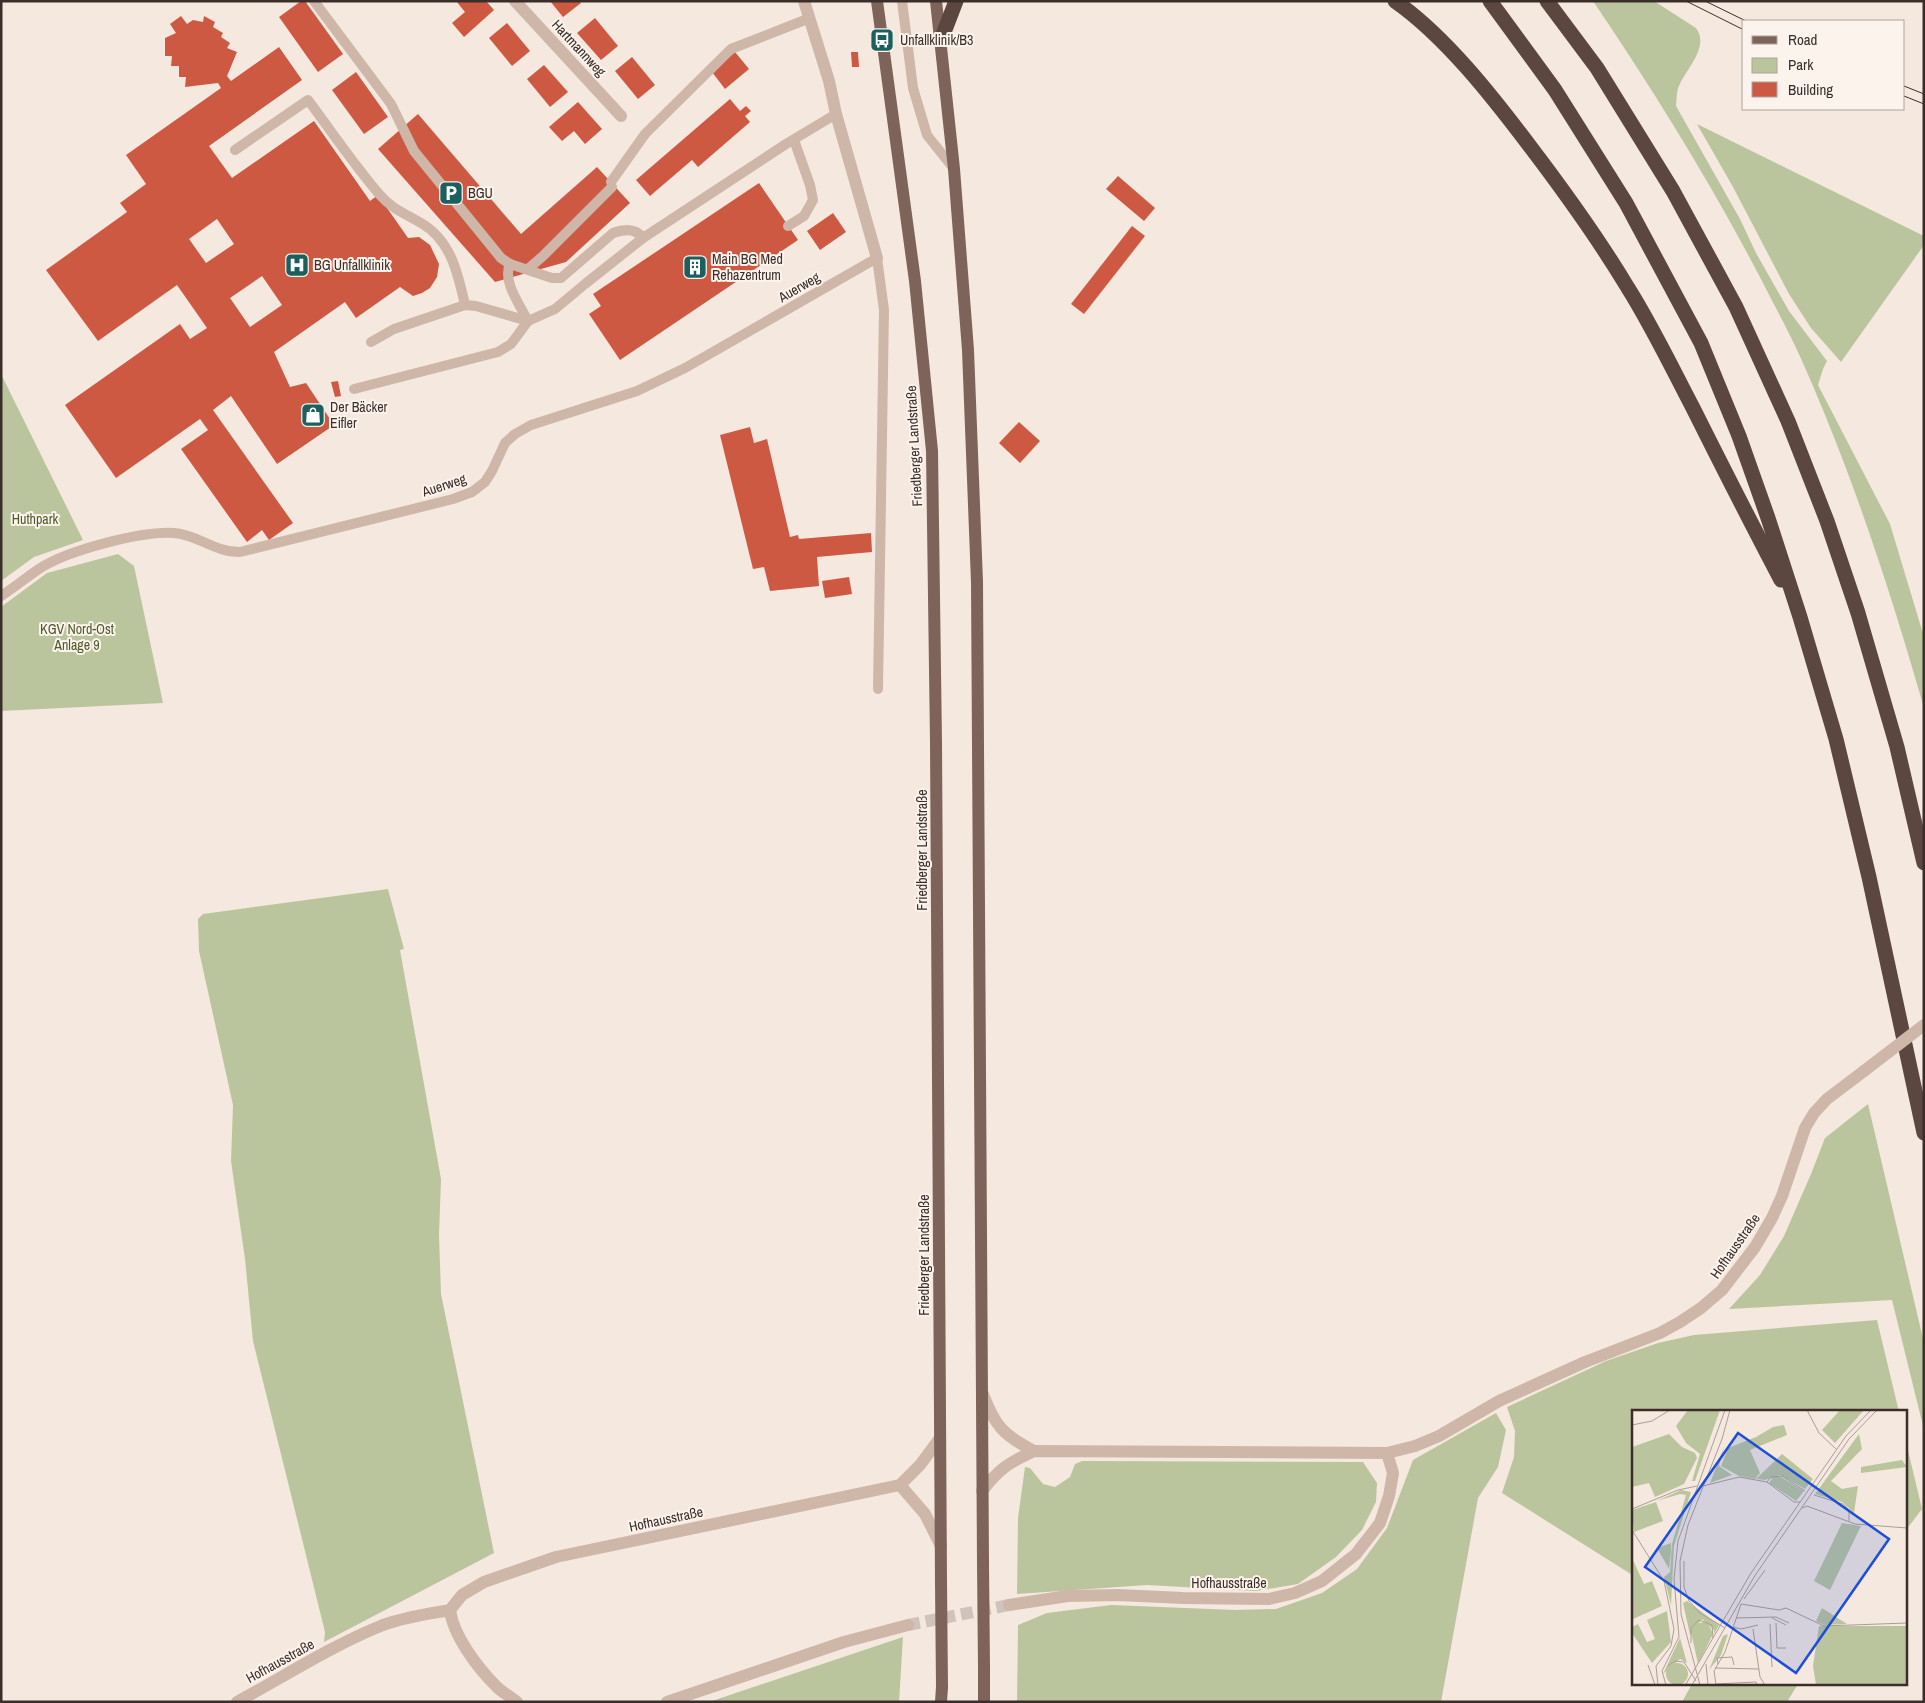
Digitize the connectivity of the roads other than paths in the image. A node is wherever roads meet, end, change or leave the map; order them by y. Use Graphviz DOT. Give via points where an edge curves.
graph roads {
  1 [pos="314,1"];
  2 [pos="515,1"];
  3 [pos="804,1"];
  4 [pos="877,1"];
  5 [pos="902,1"];
  6 [pos="936,1"];
  7 [pos="956,1"];
  8 [pos="1395,1"];
  9 [pos="1490,1"];
  10 [pos="1547,1"];
  11 [pos="810,18"];
  12 [pos="941,40"];
  13 [pos="836,114"];
  14 [pos="621,116"];
  15 [pos="794,140"];
  16 [pos="235,150"];
  17 [pos="954,169"];
  18 [pos="788,226"];
  19 [pos="644,238"];
  20 [pos="877,258"];
  21 [pos="510,264"];
  22 [pos="528,269"];
  23 [pos="465,305"];
  24 [pos="528,321"];
  25 [pos="370,342"];
  26 [pos="354,388"];
  27 [pos="1,596"];
  28 [pos="1800,617"];
  29 [pos="878,689"];
  30 [pos="1924,863"];
  31 [pos="1924,1025"];
  32 [pos="1924,1133"];
  33 [pos="983,1394"];
  34 [pos="940,1438"];
  35 [pos="1034,1451"];
  36 [pos="1387,1453"];
  37 [pos="900,1485"];
  38 [pos="982,1492"];
  39 [pos="941,1546"];
  40 [pos="1009,1605"];
  41 [pos="450,1610"];
  42 [pos="908,1625"];
  43 [pos="237,1702"];
  44 [pos="517,1702"];
  45 [pos="667,1702"];
  46 [pos="942,1702"];
  47 [pos="984,1702"];
  1 -- 21 [label="lane" via="391,104 414,151 500,258"];
  2 -- 14 [label="street, Hartmannweg"];
  3 -- 11 [label="street"];
  4 -- 34 [label="main road, Friedberger Landstraße" via="915,281 932,451"];
  5 -- 17 [label="lane" via="912,88 927,136"];
  6 -- 12 [label="main road"];
  7 -- 12 [label="highway"];
  8 -- 28 [label="highway" via="1425,26 1492,98 1544,164 1629,288"];
  9 -- 28 [label="highway" via="1555,90 1603,165 1701,343 1742,445"];
  10 -- 30 [label="highway" via="1596,68 1673,191 1736,307 1788,421 1858,613 1897,747"];
  11 -- 13 [label="street"];
  11 -- 22 [label="lane" via="731,49 644,134 611,185"];
  12 -- 17 [label="main road"];
  13 -- 15 [label="lane"];
  13 -- 20 [label="street"];
  15 -- 18 [label="lane" via="813,200 804,216"];
  15 -- 19 [label="lane"];
  16 -- 23 [label="lane" via="308,100 384,199 396,210 423,223 439,240 457,270"];
  17 -- 33 [label="main road" via="968,350 977,582"];
  19 -- 22 [label="lane" via="631,230 613,233 561,278"];
  19 -- 24 [label="lane" via="555,309"];
  20 -- 27 [label="lane, Auerweg" via="685,368 637,391 531,425 515,434 505,443 485,482 472,492 240,552 223,550 174,533 131,536 43,566"];
  20 -- 29 [label="lane" via="884,310"];
  21 -- 22 [label="lane"];
  21 -- 24 [label="lane" via="507,271 509,282"];
  23 -- 24 [label="lane"];
  23 -- 25 [label="lane" via="394,329"];
  24 -- 26 [label="lane" via="511,344 498,352"];
  28 -- 32 [label="highway" via="1836,739"];
  31 -- 36 [label="street, Hofhausstraße, bridge" via="1827,1099 1814,1113 1805,1128 1782,1196 1768,1225 1722,1290 1701,1308 1660,1333 1499,1401 1439,1436"];
  33 -- 35 [label="street, Hofhausstraße" via="992,1417 1004,1432"];
  33 -- 38 [label="main road"];
  34 -- 37 [label="street"];
  34 -- 39 [label="main road, Friedberger Landstraße"];
  35 -- 36 [label="street, Hofhausstraße"];
  35 -- 38 [label="street, Hofhausstraße" via="996,1472"];
  36 -- 40 [label="street, Hofhausstraße" via="1393,1474 1380,1523 1356,1554 1322,1580 1295,1593 1269,1599 1068,1596"];
  37 -- 39 [label="street" via="925,1514"];
  37 -- 41 [label="street, Hofhausstraße" via="556,1557 484,1582 462,1594"];
  38 -- 47 [label="main road, bridge"];
  39 -- 46 [label="main road, Friedberger Landstraße, bridge"];
  41 -- 43 [label="street, Hofhausstraße" via="384,1625"];
  41 -- 44 [label="street" via="455,1629 466,1648 496,1686"];
  42 -- 45 [label="street" via="844,1642"];
}
